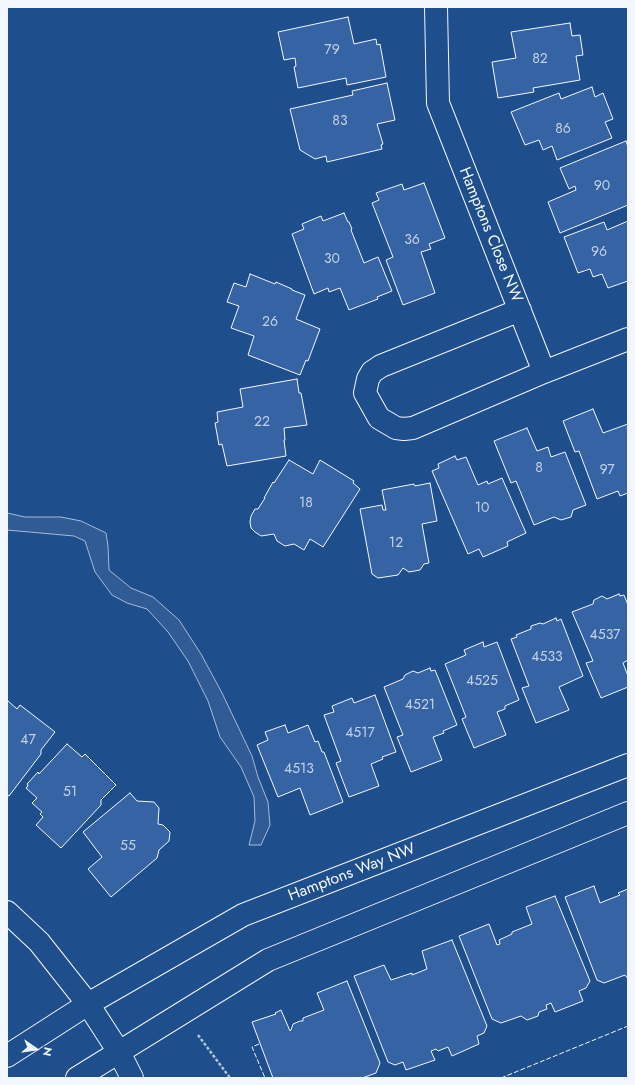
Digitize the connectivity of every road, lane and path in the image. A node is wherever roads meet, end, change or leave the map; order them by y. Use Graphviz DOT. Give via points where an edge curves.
graph roads {
  1 [pos="436,7"];
  2 [pos="520,310"];
  3 [pos="628,339"];
  4 [pos="544,372"];
  5 [pos="628,765"];
  6 [pos="628,813"];
  7 [pos="7,912"];
  8 [pos="88,1004"];
  9 [pos="194,1030"];
  10 [pos="119,1052"];
  11 [pos="7,1056"];
  12 [pos="77,1078"];
  13 [pos="132,1078"];
  14 [pos="230,1078"];
  1 -- 2 [label="street, Hamptons Close NW" via="438,103"];
  2 -- 4 [label="street, Hamptons Close NW"];
  2 -- 4 [label="street" via="381,366 372,372 365,393 379,418 396,428 413,428"];
  3 -- 4 [label="street"];
  5 -- 8 [label="street, Hamptons Way NW" via="243,915"];
  6 -- 10 [label="street" via="268,960"];
  7 -- 8 [label="street" via="39,942"];
  8 -- 10 [label="street"];
  8 -- 11 [label="street, Hamptons Way NW"];
  9 -- 14 [label="path"];
  10 -- 12 [label="street"];
  10 -- 13 [label="street"];
}
